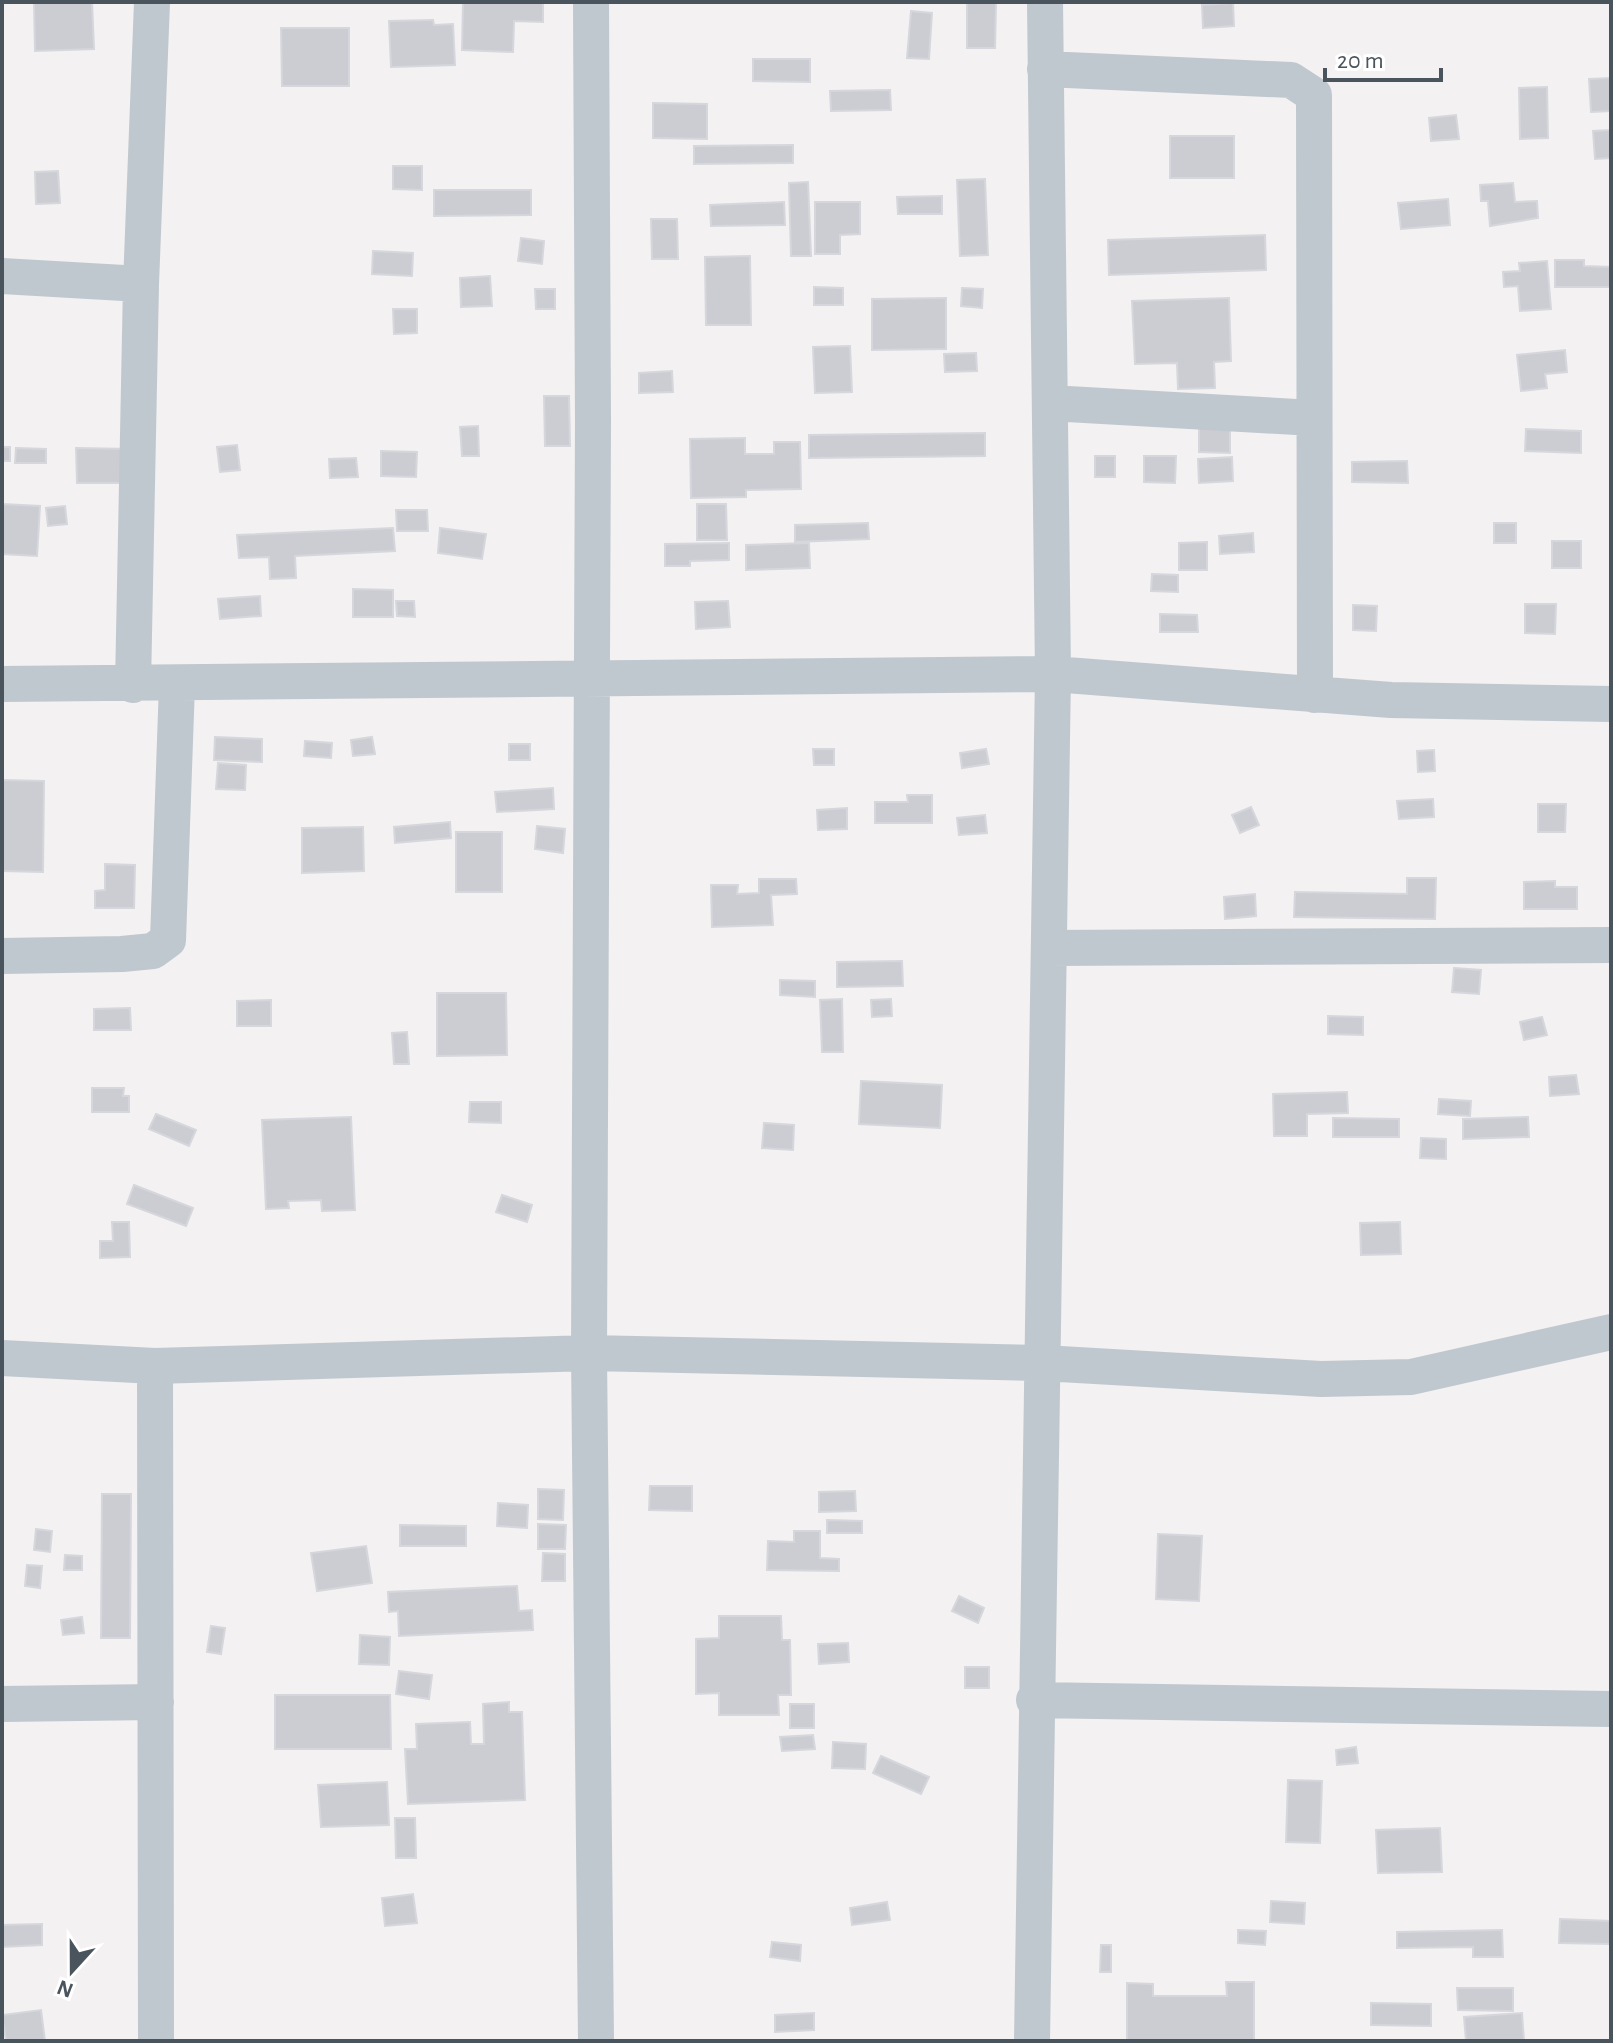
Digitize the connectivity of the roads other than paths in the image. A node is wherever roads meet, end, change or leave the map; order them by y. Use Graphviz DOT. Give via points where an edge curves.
graph roads {
  1 [pos="152,2"];
  2 [pos="591,2"];
  3 [pos="1045,2"];
  4 [pos="1045,69"];
  5 [pos="2,276"];
  6 [pos="141,284"];
  7 [pos="1050,403"];
  8 [pos="1314,418"];
  9 [pos="1053,674"];
  10 [pos="592,681"];
  11 [pos="2,684"];
  12 [pos="177,684"];
  13 [pos="133,685"];
  14 [pos="1315,695"];
  15 [pos="1611,704"];
  16 [pos="1611,945"];
  17 [pos="1049,948"];
  18 [pos="2,956"];
  19 [pos="1611,1332"];
  20 [pos="589,1353"];
  21 [pos="2,1358"];
  22 [pos="1043,1363"];
  23 [pos="155,1366"];
  24 [pos="1034,1700"];
  25 [pos="156,1702"];
  26 [pos="2,1704"];
  27 [pos="1611,1709"];
  28 [pos="156,2041"];
  29 [pos="596,2041"];
  30 [pos="1032,2041"];
  1 -- 6 [label="street"];
  2 -- 10 [label="street"];
  3 -- 4 [label="street"];
  4 -- 7 [label="street"];
  4 -- 8 [label="street" via="1291,80 1314,95"];
  5 -- 6 [label="street"];
  6 -- 13 [label="street"];
  7 -- 8 [label="street"];
  7 -- 9 [label="street"];
  8 -- 14 [label="street"];
  9 -- 10 [label="street"];
  9 -- 14 [label="street"];
  9 -- 17 [label="street"];
  10 -- 12 [label="street"];
  10 -- 20 [label="street"];
  11 -- 13 [label="street"];
  12 -- 13 [label="street"];
  12 -- 18 [label="street" via="168,940 153,951 122,954"];
  14 -- 15 [label="street"];
  16 -- 17 [label="street"];
  17 -- 22 [label="street"];
  19 -- 22 [label="street" via="1411,1377 1321,1379"];
  20 -- 22 [label="street"];
  20 -- 23 [label="street"];
  20 -- 29 [label="street"];
  21 -- 23 [label="street"];
  22 -- 24 [label="street"];
  23 -- 25 [label="street"];
  24 -- 27 [label="street"];
  24 -- 30 [label="street"];
  25 -- 26 [label="street"];
  25 -- 28 [label="street"];
}
